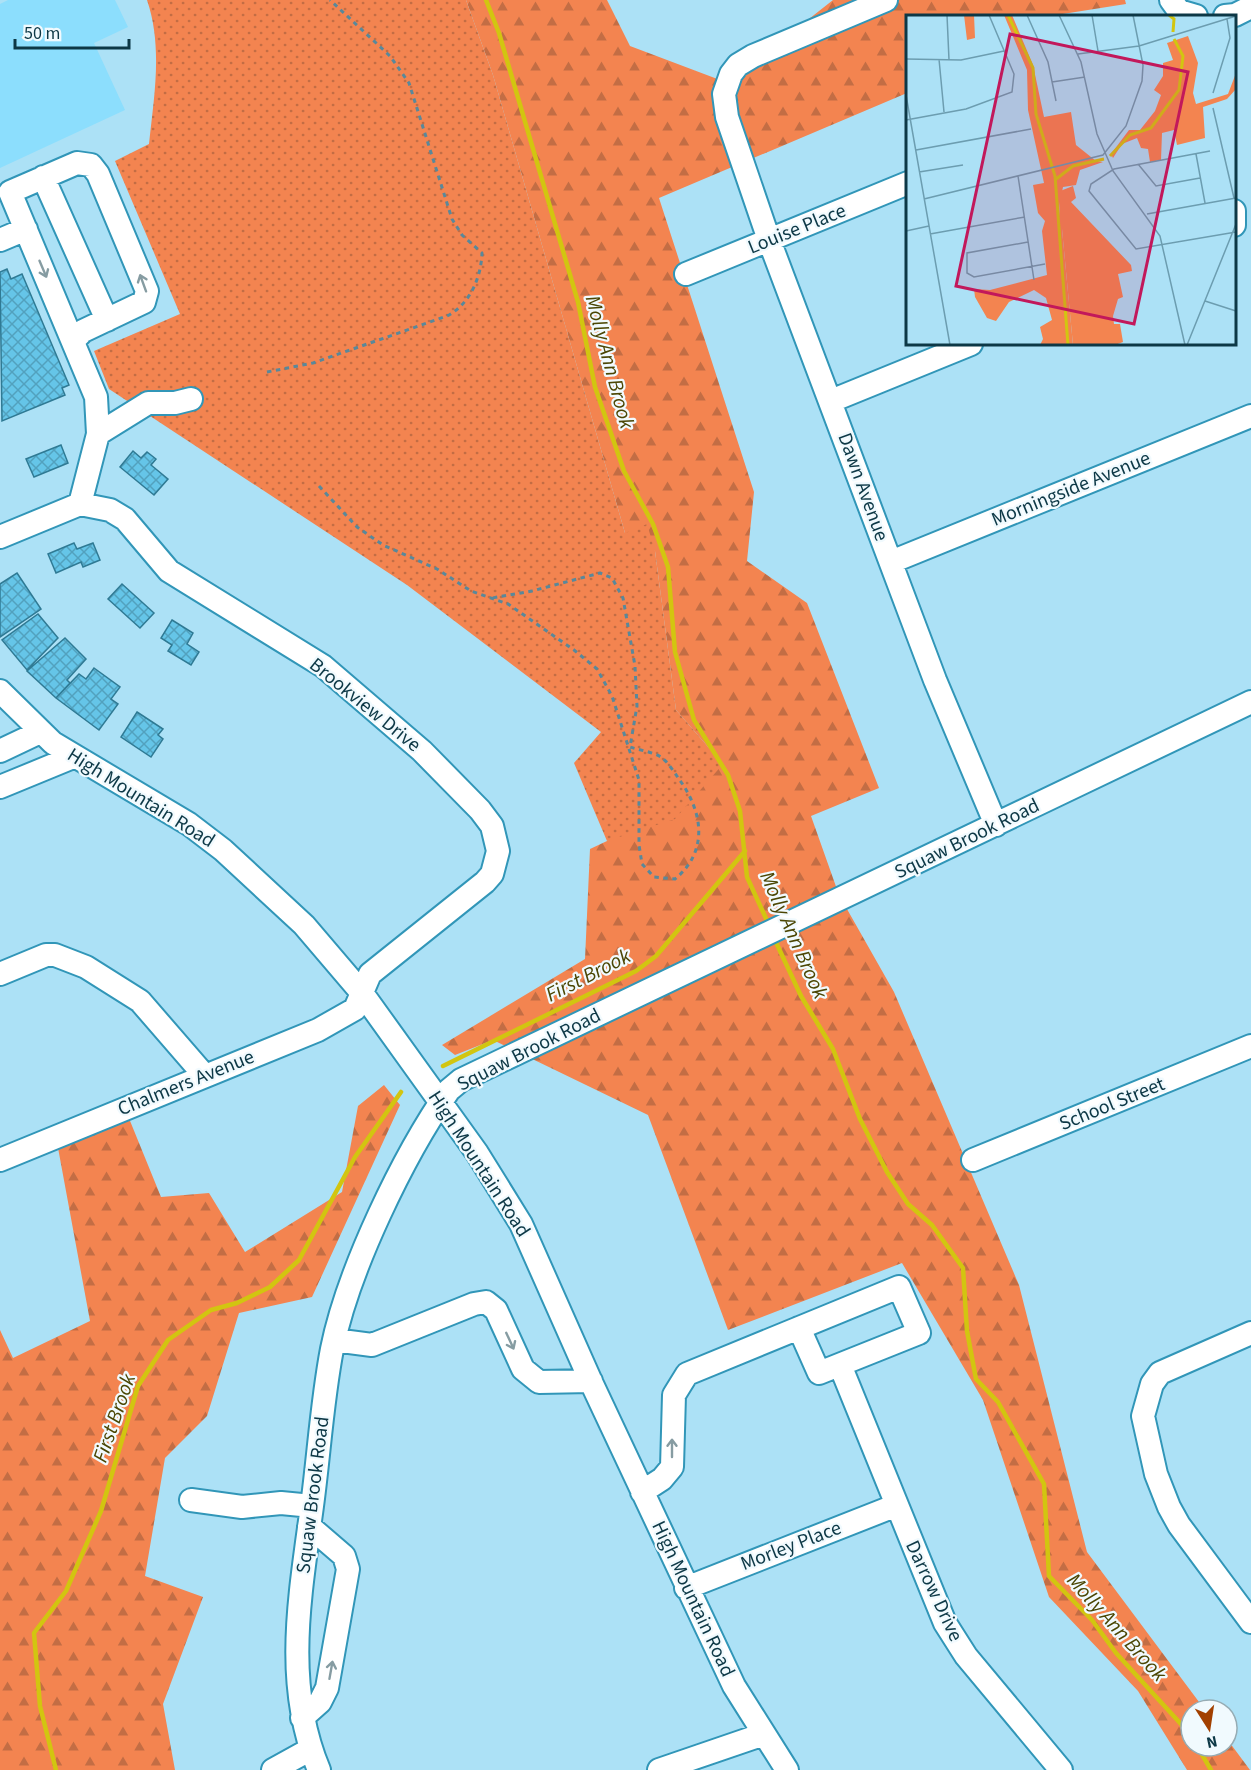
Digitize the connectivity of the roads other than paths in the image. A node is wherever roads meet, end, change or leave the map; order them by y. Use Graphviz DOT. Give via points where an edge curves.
graph roads {
  1 [pos="886,0"];
  2 [pos="1171,0"];
  3 [pos="1251,7"];
  4 [pos="1193,15"];
  5 [pos="1235,15"];
  6 [pos="43,177"];
  7 [pos="906,184"];
  8 [pos="5,193"];
  9 [pos="26,229"];
  10 [pos="0,240"];
  11 [pos="769,240"];
  12 [pos="686,274"];
  13 [pos="107,320"];
  14 [pos="74,340"];
  15 [pos="969,345"];
  16 [pos="191,399"];
  17 [pos="831,401"];
  18 [pos="1251,416"];
  19 [pos="98,434"];
  20 [pos="80,504"];
  21 [pos="0,537"];
  22 [pos="891,562"];
  23 [pos="1251,702"];
  24 [pos="5,704"];
  25 [pos="40,732"];
  26 [pos="7,748"];
  27 [pos="73,757"];
  28 [pos="38,771"];
  29 [pos="0,787"];
  30 [pos="996,825"];
  31 [pos="0,974"];
  32 [pos="362,993"];
  33 [pos="1251,1046"];
  34 [pos="205,1076"];
  35 [pos="441,1102"];
  36 [pos="973,1160"];
  37 [pos="0,1161"];
  38 [pos="799,1328"];
  39 [pos="1251,1333"];
  40 [pos="334,1340"];
  41 [pos="840,1365"];
  42 [pos="591,1381"];
  43 [pos="642,1492"];
  44 [pos="191,1500"];
  45 [pos="897,1505"];
  46 [pos="310,1516"];
  47 [pos="686,1588"];
  48 [pos="1251,1622"];
  49 [pos="302,1718"];
  50 [pos="764,1734"];
  51 [pos="311,1749"];
  52 [pos="273,1770"];
  53 [pos="319,1770"];
  54 [pos="659,1770"];
  55 [pos="787,1770"];
  56 [pos="1061,1770"];
  1 -- 11 [label="street, Dawn Avenue" via="753,56 731,74 724,94 727,117"];
  2 -- 4 [label="street" via="1179,11"];
  3 -- 5 [label="street"];
  6 -- 8 [label="street"];
  6 -- 13 [label="street"];
  13 -- 6 [label="street, one-way" via="144,302 147,291 98,174 91,165 77,163"];
  7 -- 11 [label="street, Louise Place"];
  8 -- 9 [label="street"];
  9 -- 10 [label="street"];
  9 -- 14 [label="street, one-way"];
  11 -- 12 [label="street, Louise Place"];
  11 -- 17 [label="street, Dawn Avenue"];
  13 -- 14 [label="street" via="83,331"];
  14 -- 19 [label="street" via="96,397"];
  15 -- 17 [label="street"];
  16 -- 19 [label="street" via="148,404"];
  17 -- 22 [label="street, Dawn Avenue"];
  18 -- 22 [label="street, Morningside Avenue"];
  19 -- 20 [label="street"];
  20 -- 21 [label="street"];
  20 -- 32 [label="street, Brookview Drive" via="110,510 125,519 169,571 323,666 422,751 492,826 498,851 492,874 370,974"];
  22 -- 30 [label="street, Dawn Avenue"];
  23 -- 30 [label="street, Squaw Brook Road"];
  24 -- 25 [label="street, High Mountain Road"];
  25 -- 26 [label="street"];
  25 -- 27 [label="street, High Mountain Road"];
  26 -- 28 [label="street" via="32,759"];
  27 -- 28 [label="street"];
  27 -- 32 [label="street, High Mountain Road" via="189,824 223,850 304,925"];
  28 -- 29 [label="street"];
  30 -- 35 [label="street, Squaw Brook Road" via="461,1080"];
  31 -- 34 [label="street" via="46,955 86,967 140,1001"];
  32 -- 34 [label="street, Chalmers Avenue" via="355,1009 318,1030"];
  32 -- 35 [label="street, High Mountain Road"];
  33 -- 36 [label="street, School Street"];
  34 -- 37 [label="street, Chalmers Avenue"];
  35 -- 40 [label="street, Squaw Brook Road" via="368,1243"];
  35 -- 42 [label="street, High Mountain Road" via="521,1224"];
  38 -- 41 [label="street" via="819,1373"];
  38 -- 41 [label="street" via="898,1287 919,1332"];
  43 -- 38 [label="street, one-way" via="672,1467 674,1395 687,1374"];
  39 -- 48 [label="street" via="1160,1373 1152,1384 1143,1416 1156,1474 1169,1508"];
  40 -- 42 [label="street, one-way" via="372,1346 486,1302 496,1310 523,1369 539,1382"];
  40 -- 46 [label="street, Squaw Brook Road"];
  41 -- 45 [label="street, Darrow Drive"];
  42 -- 43 [label="street, High Mountain Road"];
  43 -- 47 [label="street, High Mountain Road"];
  44 -- 46 [label="street" via="242,1508 281,1503"];
  45 -- 47 [label="street, Morley Place"];
  45 -- 56 [label="street, Darrow Drive" via="954,1639"];
  46 -- 49 [label="street, Squaw Brook Road" via="296,1640"];
  49 -- 46 [label="street, one-way" via="320,1702 327,1688 348,1569 344,1556"];
  47 -- 50 [label="street, High Mountain Road" via="734,1686"];
  49 -- 51 [label="street, Squaw Brook Road"];
  50 -- 54 [label="street"];
  50 -- 55 [label="street, High Mountain Road"];
  51 -- 52 [label="street"];
  51 -- 53 [label="street, Squaw Brook Road"];
}
